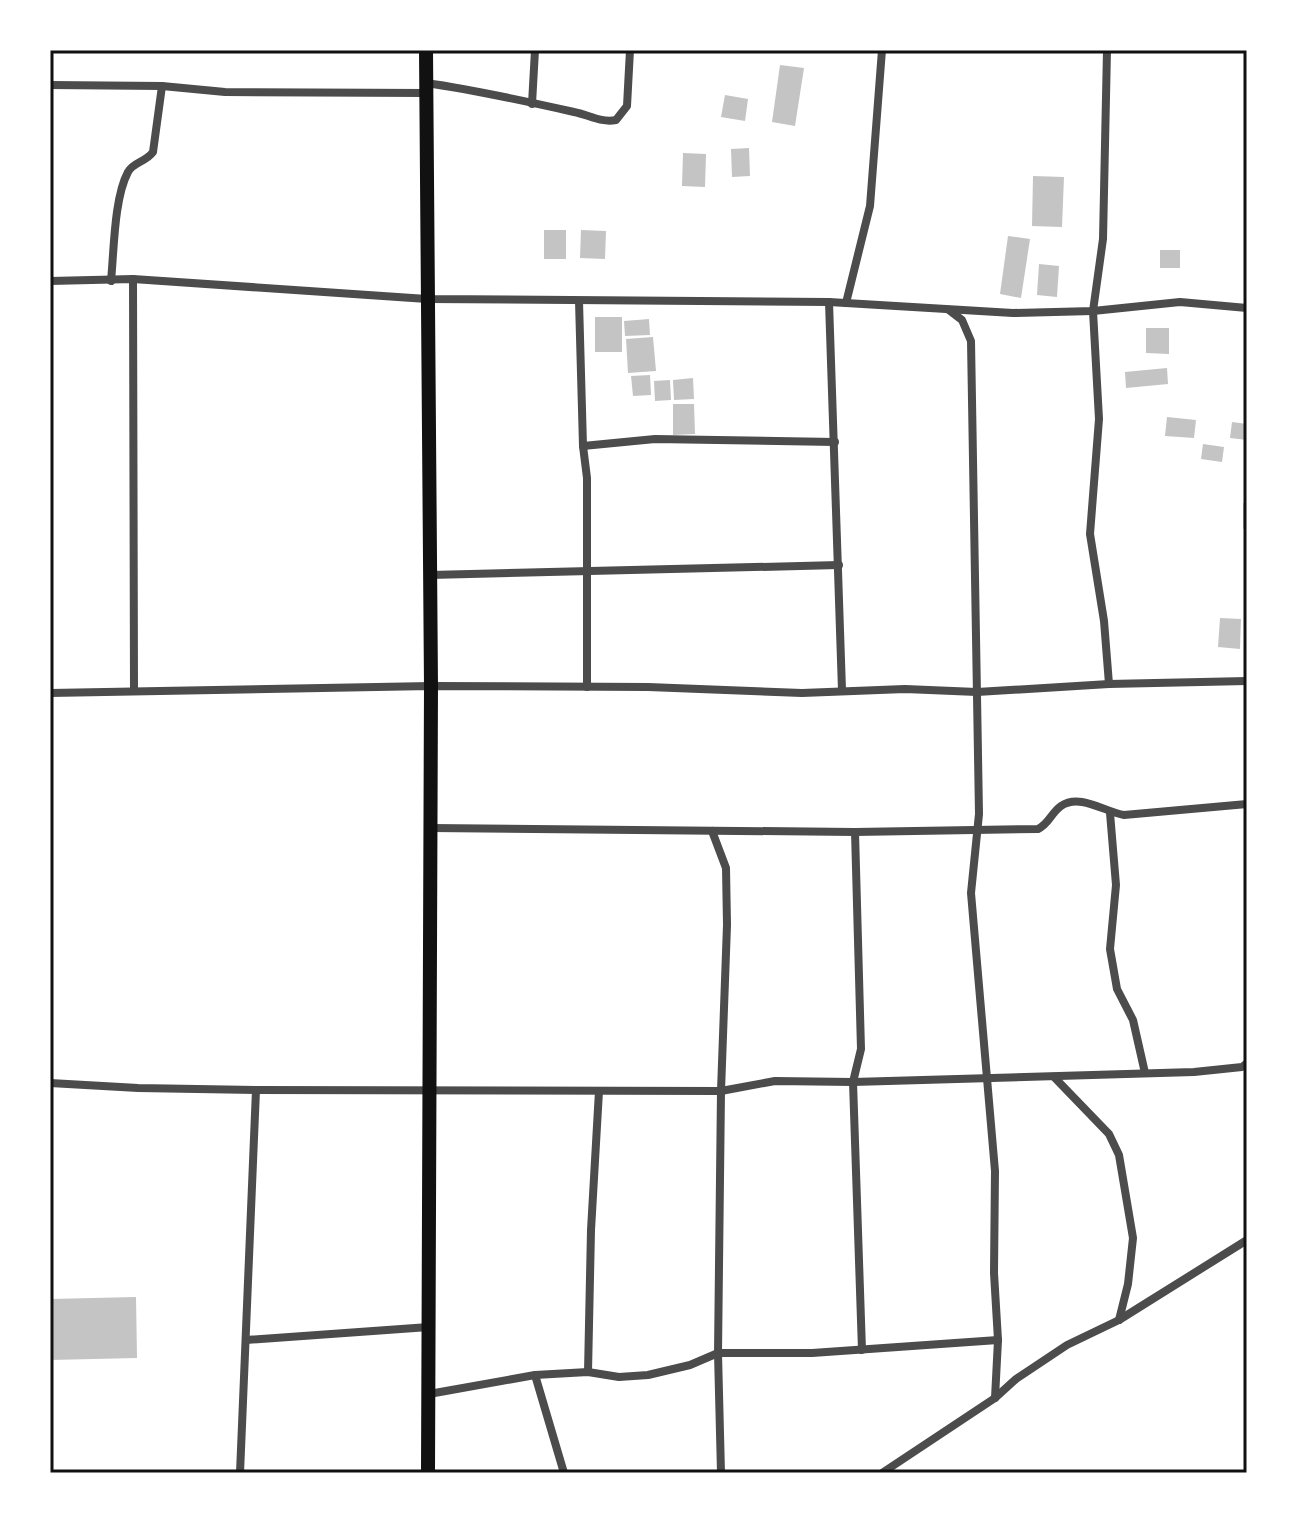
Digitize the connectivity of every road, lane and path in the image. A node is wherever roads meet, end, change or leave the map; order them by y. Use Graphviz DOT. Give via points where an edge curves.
graph roads {
  1 [pos="426,50"];
  2 [pos="535,50"];
  3 [pos="630,50"];
  4 [pos="882,50"];
  5 [pos="1107,50"];
  6 [pos="50,85"];
  7 [pos="162,86"];
  8 [pos="426,88"];
  9 [pos="532,104"];
  10 [pos="133,279"];
  11 [pos="50,281"];
  12 [pos="111,281"];
  13 [pos="427,299"];
  14 [pos="579,301"];
  15 [pos="829,302"];
  16 [pos="846,303"];
  17 [pos="1247,308"];
  18 [pos="949,310"];
  19 [pos="1093,311"];
  20 [pos="835,442"];
  21 [pos="583,446"];
  22 [pos="839,565"];
  23 [pos="587,571"];
  24 [pos="430,575"];
  25 [pos="1247,681"];
  26 [pos="1109,684"];
  27 [pos="431,686"];
  28 [pos="587,687"];
  29 [pos="134,690"];
  30 [pos="842,690"];
  31 [pos="977,692"];
  32 [pos="50,693"];
  33 [pos="1247,804"];
  34 [pos="1110,813"];
  35 [pos="431,828"];
  36 [pos="977,830"];
  37 [pos="712,831"];
  38 [pos="855,832"];
  39 [pos="1247,1063"];
  40 [pos="1145,1073"];
  41 [pos="1054,1077"];
  42 [pos="986,1078"];
  43 [pos="853,1082"];
  44 [pos="50,1083"];
  45 [pos="430,1089"];
  46 [pos="256,1090"];
  47 [pos="599,1091"];
  48 [pos="721,1091"];
  49 [pos="1247,1240"];
  50 [pos="1119,1320"];
  51 [pos="429,1327"];
  52 [pos="246,1340"];
  53 [pos="998,1340"];
  54 [pos="862,1350"];
  55 [pos="718,1353"];
  56 [pos="588,1372"];
  57 [pos="535,1375"];
  58 [pos="429,1394"];
  59 [pos="995,1398"];
  60 [pos="240,1473"];
  61 [pos="428,1473"];
  62 [pos="564,1473"];
  63 [pos="721,1473"];
  64 [pos="882,1473"];
  1 -- 8 [label="main road"];
  2 -- 9 [label="street"];
  3 -- 9 [label="street" via="627,106 616,120 605,122"];
  4 -- 16 [label="street" via="870,206"];
  5 -- 19 [label="street" via="1103,239"];
  6 -- 7 [label="street"];
  7 -- 8 [label="street" via="225,92"];
  7 -- 12 [label="street" via="153,152 128,171 117,212"];
  8 -- 9 [label="street" via="478,90"];
  8 -- 13 [label="main road"];
  10 -- 12 [label="street"];
  10 -- 13 [label="street"];
  10 -- 29 [label="street"];
  11 -- 12 [label="street"];
  13 -- 14 [label="street"];
  13 -- 24 [label="main road"];
  14 -- 15 [label="street"];
  14 -- 21 [label="street"];
  15 -- 16 [label="street"];
  15 -- 20 [label="street"];
  16 -- 18 [label="street"];
  17 -- 19 [label="street" via="1180,302"];
  18 -- 19 [label="street"];
  18 -- 31 [label="street" via="962,320 971,341"];
  19 -- 26 [label="street" via="1099,419 1090,534"];
  20 -- 21 [label="street" via="655,439"];
  20 -- 22 [label="street"];
  21 -- 23 [label="street"];
  22 -- 23 [label="street"];
  22 -- 30 [label="street"];
  23 -- 24 [label="street"];
  23 -- 28 [label="street"];
  24 -- 27 [label="main road"];
  25 -- 26 [label="street"];
  26 -- 31 [label="street"];
  27 -- 28 [label="street"];
  27 -- 29 [label="street"];
  27 -- 35 [label="main road"];
  28 -- 30 [label="street"];
  29 -- 32 [label="street"];
  30 -- 31 [label="street"];
  31 -- 36 [label="street"];
  33 -- 34 [label="street"];
  34 -- 36 [label="street" via="1071,801 1038,829"];
  34 -- 40 [label="street" via="1116,885 1110,949 1117,989 1133,1020"];
  35 -- 37 [label="street"];
  35 -- 45 [label="main road"];
  36 -- 38 [label="street"];
  36 -- 42 [label="street" via="971,893"];
  37 -- 38 [label="street"];
  37 -- 48 [label="street" via="726,868"];
  38 -- 43 [label="street" via="861,1049"];
  39 -- 40 [label="street"];
  40 -- 41 [label="street"];
  41 -- 42 [label="street"];
  41 -- 50 [label="street" via="1109,1134 1119,1155 1133,1238"];
  42 -- 43 [label="street"];
  42 -- 53 [label="street" via="995,1171"];
  43 -- 48 [label="street" via="775,1081"];
  43 -- 54 [label="street"];
  44 -- 46 [label="street"];
  45 -- 46 [label="street"];
  45 -- 47 [label="street"];
  45 -- 51 [label="main road"];
  46 -- 52 [label="street"];
  47 -- 48 [label="street"];
  47 -- 56 [label="street"];
  48 -- 55 [label="street"];
  49 -- 50 [label="street"];
  50 -- 59 [label="street" via="1067,1345"];
  51 -- 52 [label="street"];
  51 -- 58 [label="main road"];
  52 -- 60 [label="street"];
  53 -- 54 [label="street"];
  53 -- 59 [label="street"];
  54 -- 55 [label="street"];
  55 -- 56 [label="street" via="648,1375"];
  55 -- 63 [label="street"];
  56 -- 57 [label="street"];
  57 -- 58 [label="street"];
  57 -- 62 [label="street"];
  58 -- 61 [label="main road"];
  59 -- 64 [label="street"];
}
